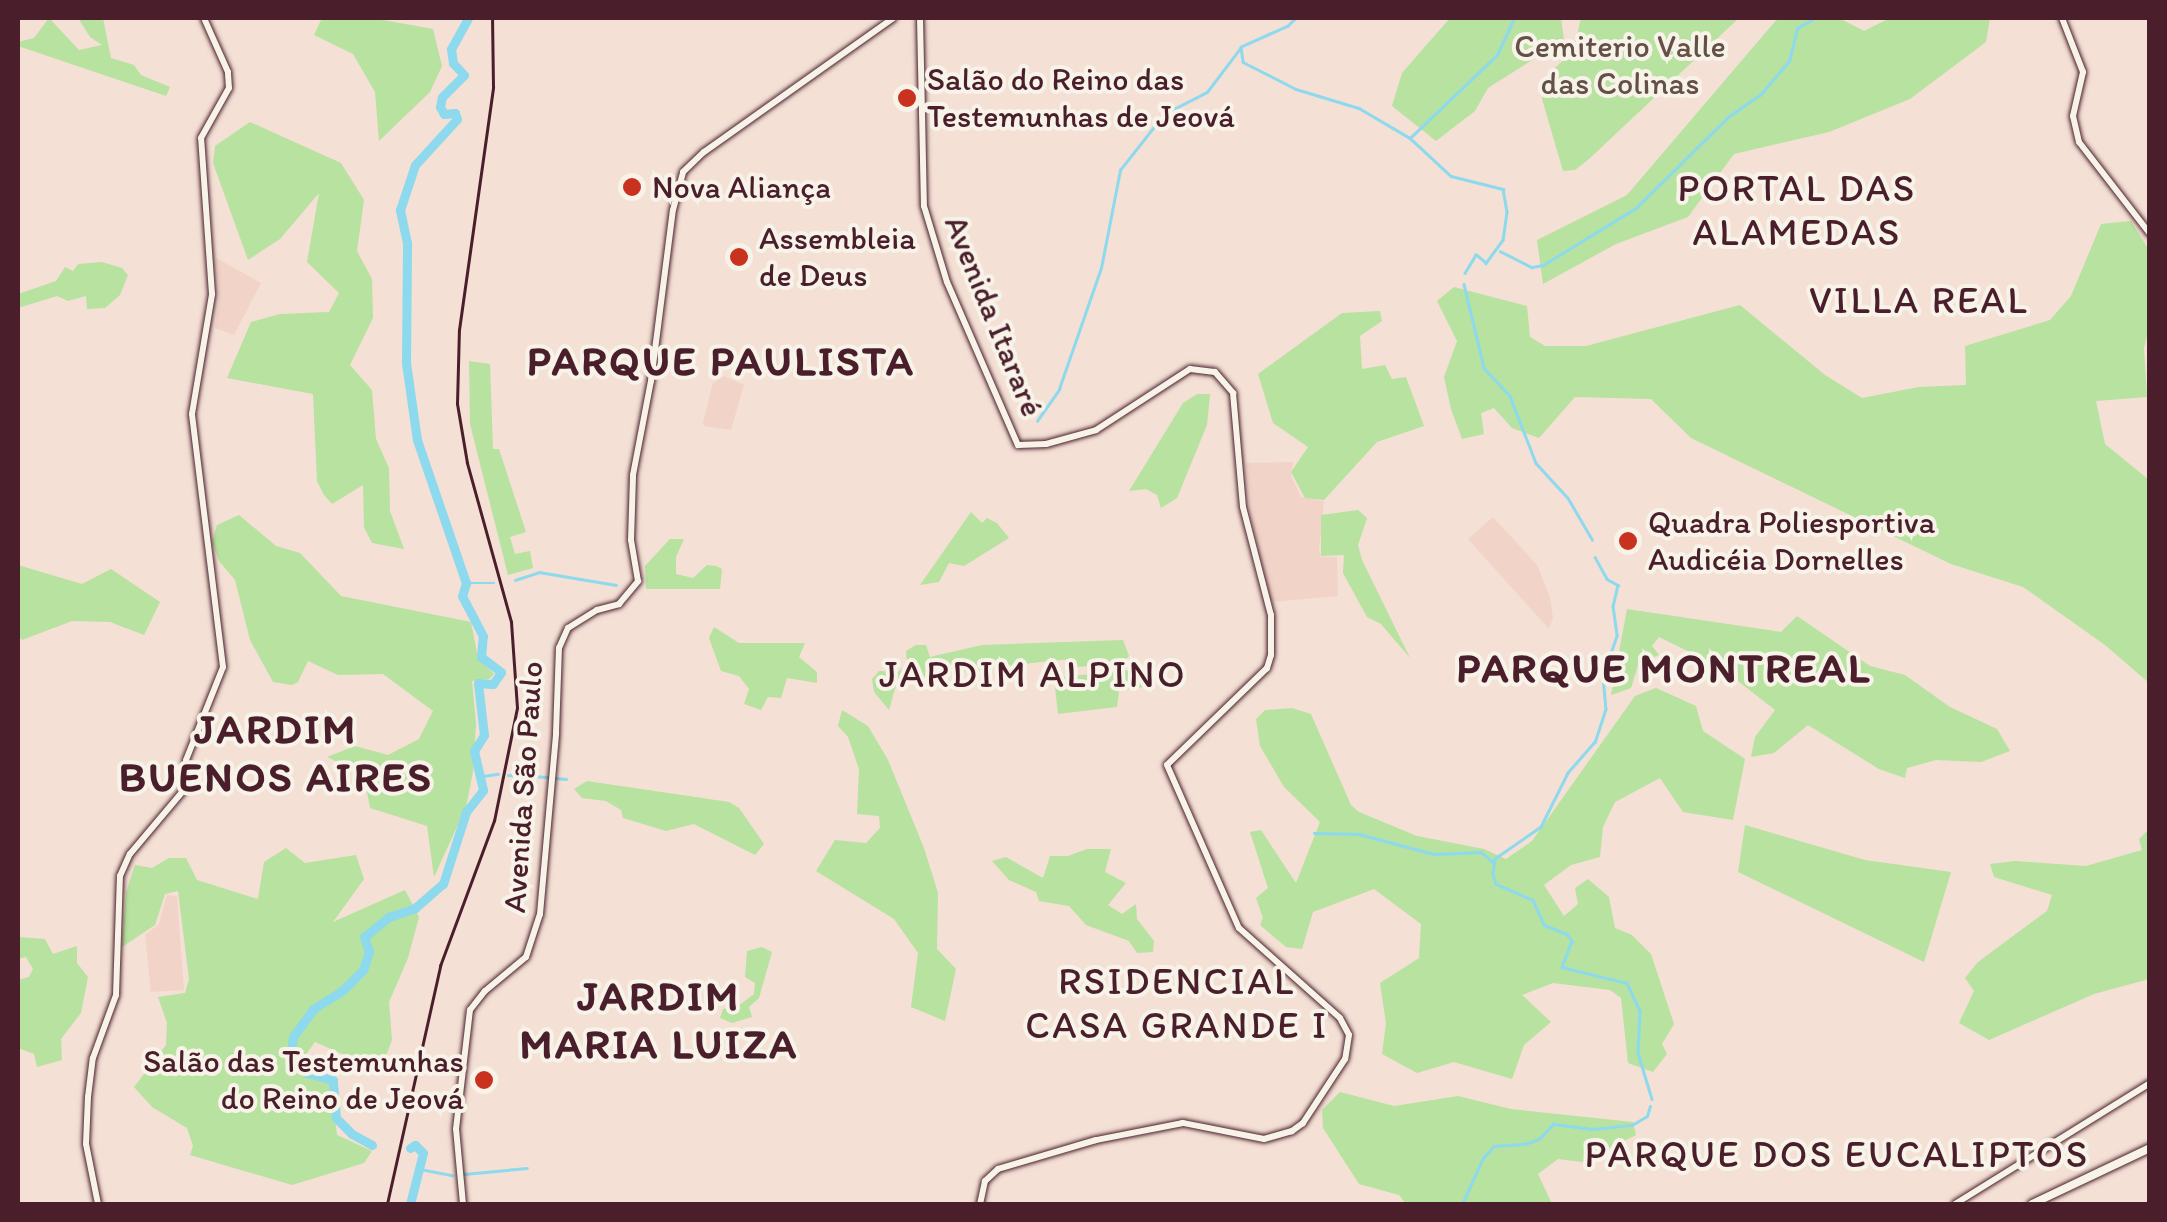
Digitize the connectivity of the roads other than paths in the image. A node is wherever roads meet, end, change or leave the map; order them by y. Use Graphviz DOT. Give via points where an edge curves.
graph roads {
  1 [pos="204,18"];
  2 [pos="893,18"];
  3 [pos="919,18"];
  4 [pos="2062,18"];
  5 [pos="2150,234"];
  6 [pos="2150,1082"];
  7 [pos="2150,1148"];
  8 [pos="98,1204"];
  9 [pos="463,1204"];
  10 [pos="980,1204"];
  11 [pos="1955,1204"];
  12 [pos="2032,1204"];
  1 -- 8 [label="main road" via="230,88 201,138 212,294 192,414 223,667 186,760 183,790 120,876 116,994 89,1083 86,1144"];
  2 -- 9 [label="main road, Avenida São Paulo" via="704,152 680,182 633,475 638,581 619,604 587,616 561,639 540,914 526,957 470,1010 456,1129"];
  3 -- 10 [label="main road, Avenida Itararé" via="926,211 948,282 1018,445 1100,428 1190,369 1215,372 1233,393 1243,507 1271,615 1271,655 1267,668 1167,765 1239,928 1340,1018 1349,1036 1345,1059 1303,1123 1282,1135 1247,1137 1183,1123 1110,1136 1006,1165 985,1181"];
  4 -- 5 [label="main road" via="2083,72 2074,116 2079,142"];
  6 -- 11 [label="main road"];
  7 -- 12 [label="main road"];
}
